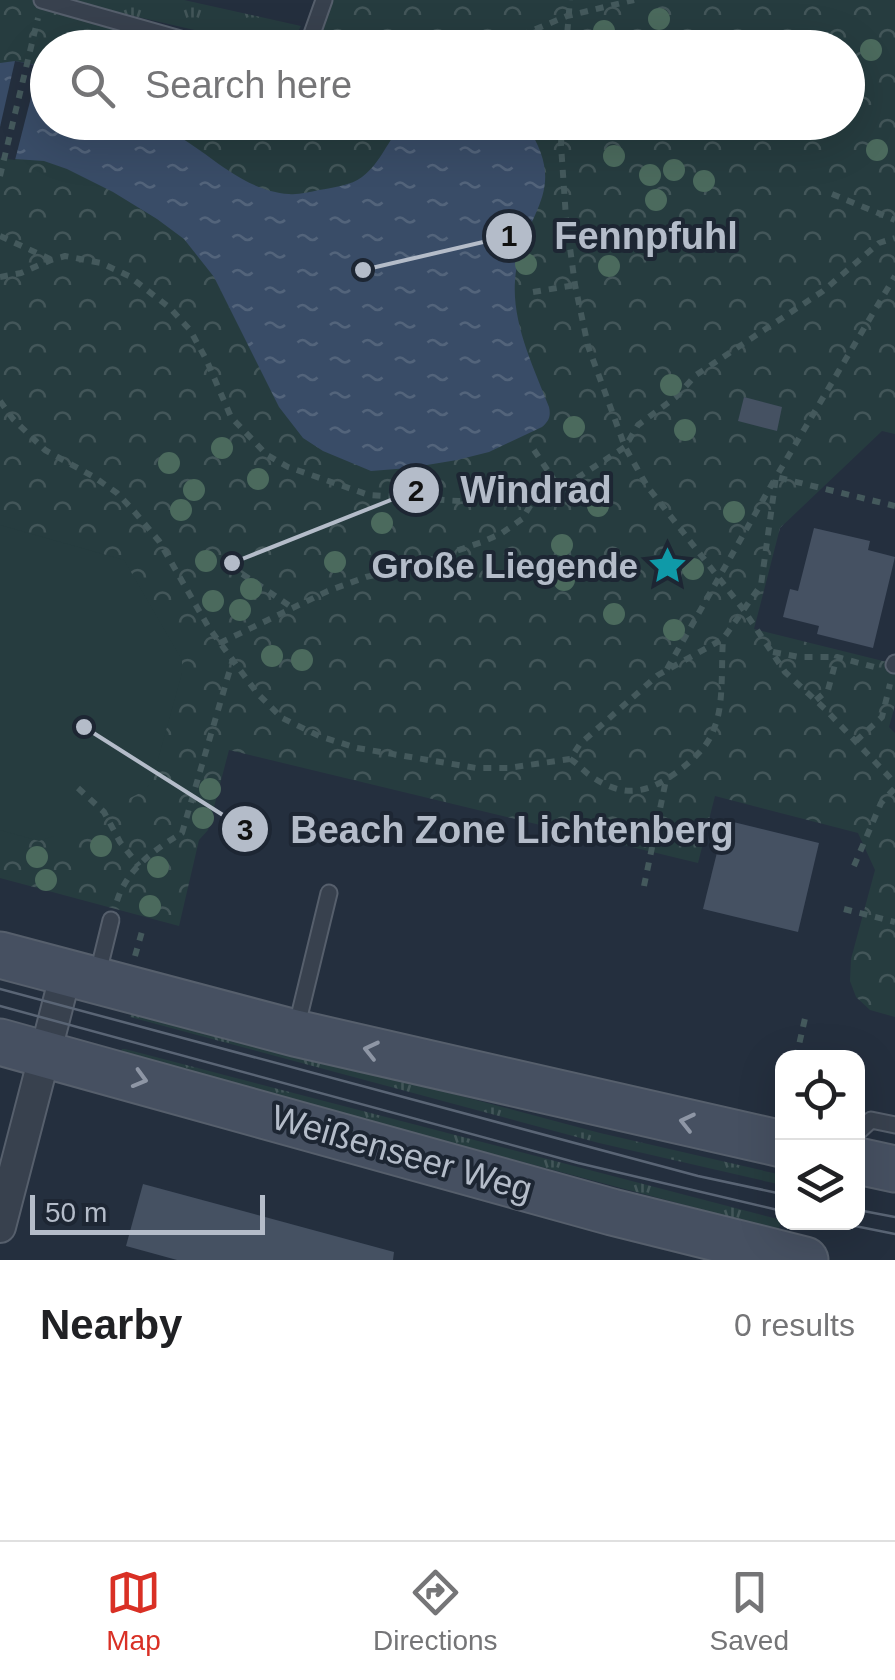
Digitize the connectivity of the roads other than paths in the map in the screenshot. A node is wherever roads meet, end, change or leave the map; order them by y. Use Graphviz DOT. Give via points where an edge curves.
graph roads {
  1 [pos="42,0"];
  2 [pos="324,0"];
  3 [pos="148,30"];
  4 [pos="313,30"];
  5 [pos="329,894"];
  6 [pos="112,920"];
  7 [pos="0,955"];
  8 [pos="81,977"];
  9 [pos="294,1032"];
  10 [pos="0,1042"];
  11 [pos="46,1054"];
  12 [pos="895,1125"];
  13 [pos="865,1126"];
  14 [pos="775,1142"];
  15 [pos="865,1163"];
  16 [pos="895,1170"];
  17 [pos="0,1227"];
  18 [pos="805,1260"];
  1 -- 3 [label="lane"];
  2 -- 4 [label="lane"];
  5 -- 9 [label="lane"];
  6 -- 8 [label="lane"];
  7 -- 8 [label="main road"];
  8 -- 9 [label="main road"];
  8 -- 11 [label="street"];
  14 -- 9 [label="main road, one-way"];
  10 -- 11 [label="main road, Weißenseer Weg"];
  11 -- 17 [label="street"];
  11 -- 18 [label="main road, Weißenseer Weg, one-way"];
  12 -- 13 [label="lane" via="871,1120"];
  15 -- 16 [label="main road"];
}
